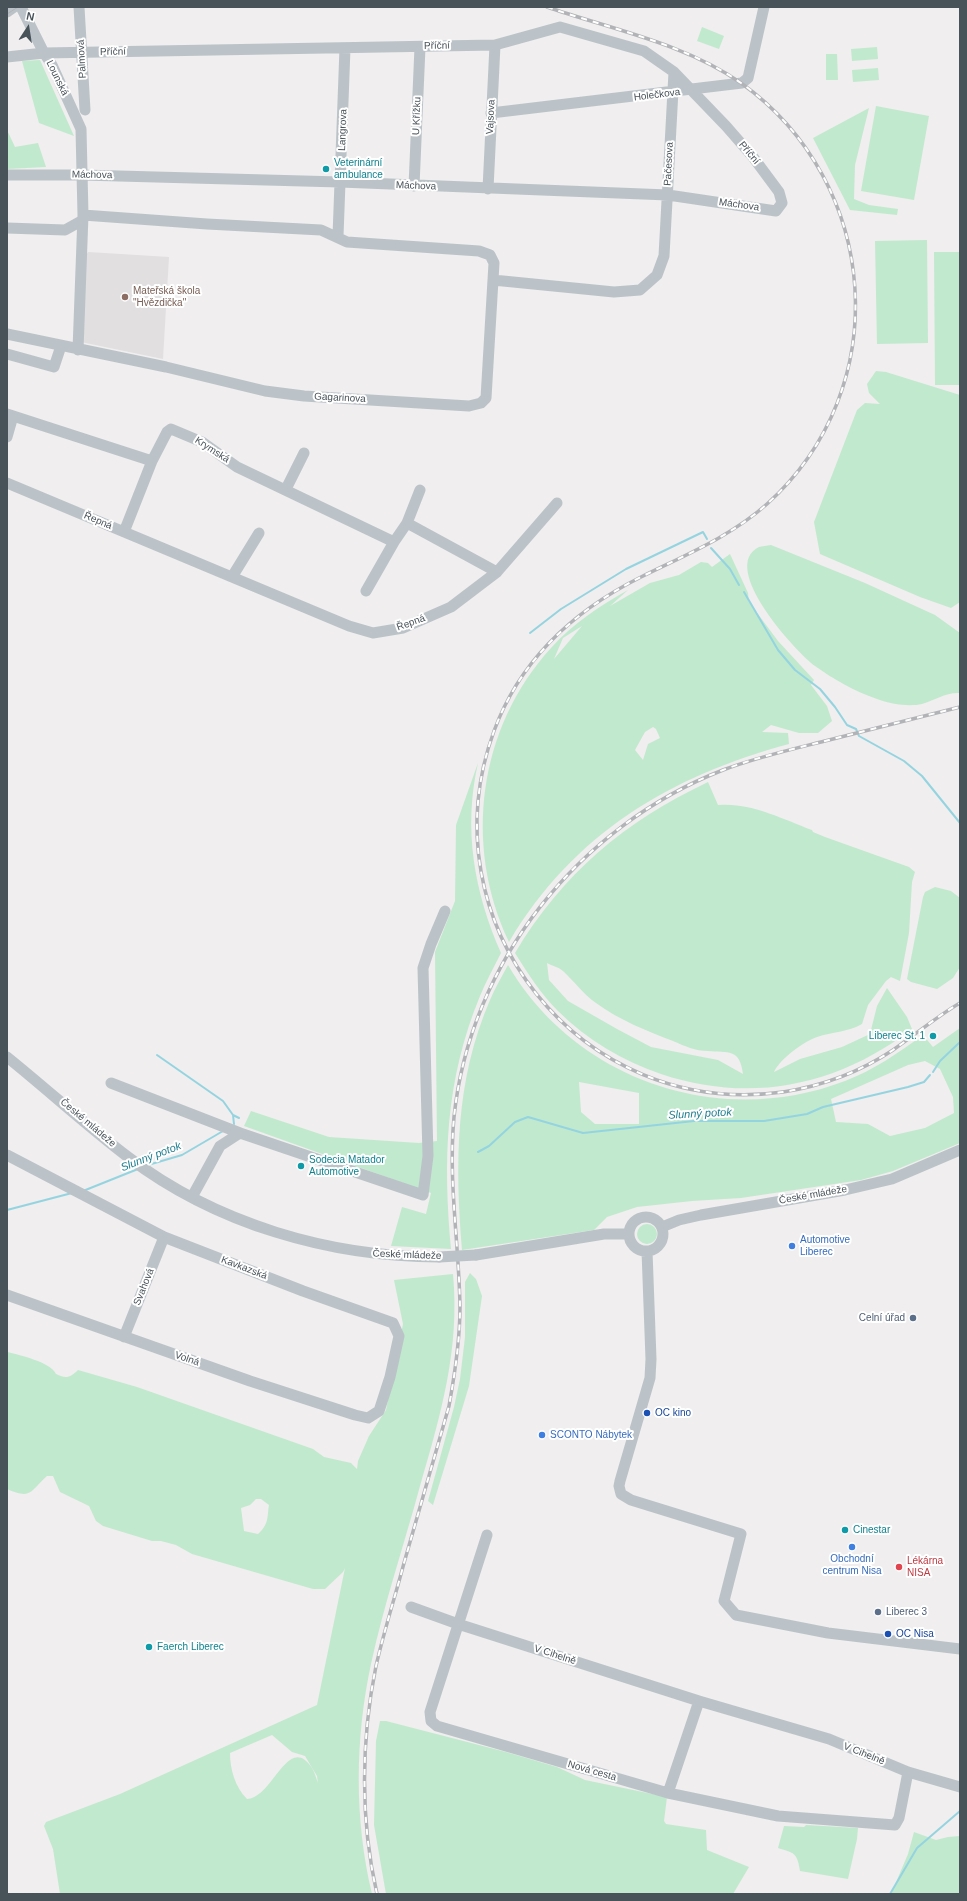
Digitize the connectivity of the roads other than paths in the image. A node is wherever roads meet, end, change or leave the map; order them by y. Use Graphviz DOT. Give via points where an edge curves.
graph roads {
  1 [pos="14,7"];
  2 [pos="21,7"];
  3 [pos="79,7"];
  4 [pos="764,7"];
  5 [pos="7,12"];
  6 [pos="495,45"];
  7 [pos="420,46"];
  8 [pos="345,48"];
  9 [pos="44,53"];
  10 [pos="82,53"];
  11 [pos="7,57"];
  12 [pos="674,72"];
  13 [pos="692,90"];
  14 [pos="673,93"];
  15 [pos="85,110"];
  16 [pos="491,113"];
  17 [pos="7,175"];
  18 [pos="82,175"];
  19 [pos="340,182"];
  20 [pos="414,186"];
  21 [pos="488,189"];
  22 [pos="668,195"];
  23 [pos="776,211"];
  24 [pos="83,218"];
  25 [pos="7,228"];
  26 [pos="338,236"];
  27 [pos="493,280"];
  28 [pos="7,334"];
  29 [pos="60,346"];
  30 [pos="78,350"];
  31 [pos="7,354"];
  32 [pos="10,415"];
  33 [pos="7,437"];
  34 [pos="304,453"];
  35 [pos="152,461"];
  36 [pos="7,483"];
  37 [pos="286,489"];
  38 [pos="420,490"];
  39 [pos="557,503"];
  40 [pos="407,523"];
  41 [pos="124,532"];
  42 [pos="259,533"];
  43 [pos="394,542"];
  44 [pos="497,572"];
  45 [pos="232,577"];
  46 [pos="366,590"];
  47 [pos="445,911"];
  48 [pos="7,1058"];
  49 [pos="111,1083"];
  50 [pos="240,1132"];
  51 [pos="960,1150"];
  52 [pos="7,1155"];
  53 [pos="192,1197"];
  54 [pos="662,1227"];
  55 [pos="630,1234"];
  56 [pos="164,1237"];
  57 [pos="647,1251"];
  58 [pos="7,1295"];
  59 [pos="124,1337"];
  60 [pos="368,1418"];
  61 [pos="487,1535"];
  62 [pos="411,1607"];
  63 [pos="458,1624"];
  64 [pos="960,1649"];
  65 [pos="700,1701"];
  66 [pos="908,1772"];
  67 [pos="960,1787"];
  68 [pos="668,1793"];
  1 -- 5 [label="street"];
  2 -- 9 [label="street, Lounská"];
  3 -- 10 [label="street, Palmová"];
  4 -- 13 [label="street, Holečkova" via="748,78 735,86"];
  6 -- 7 [label="street, Příční"];
  6 -- 12 [label="street, Příční" via="560,27 644,51"];
  6 -- 16 [label="street, Vajsova"];
  7 -- 8 [label="street, Příční"];
  7 -- 20 [label="street, U Křížku"];
  8 -- 10 [label="street, Příční"];
  8 -- 19 [label="street, Langrova"];
  9 -- 10 [label="street, Příční"];
  9 -- 11 [label="street, Příční"];
  9 -- 18 [label="street, Lounská" via="52,65 80,129"];
  10 -- 15 [label="street, Palmová"];
  12 -- 13 [label="street, Příční"];
  12 -- 14 [label="street, Pačesova"];
  13 -- 14 [label="street, Holečkova"];
  13 -- 23 [label="street, Příční" via="753,157 778,192 782,203"];
  14 -- 16 [label="street, Holečkova"];
  14 -- 22 [label="street, Pačesova"];
  16 -- 21 [label="street, Vajsova"];
  17 -- 18 [label="street, Máchova"];
  18 -- 19 [label="street, Máchova"];
  18 -- 24 [label="street"];
  19 -- 20 [label="street, Máchova"];
  19 -- 26 [label="street, Langrova"];
  20 -- 21 [label="street, Máchova"];
  21 -- 22 [label="street, Máchova"];
  22 -- 23 [label="street, Máchova"];
  22 -- 27 [label="street, Pačesova" via="664,256 657,275 640,290 614,292"];
  24 -- 25 [label="street" via="65,230"];
  24 -- 26 [label="street, Gagarinova" via="321,230"];
  24 -- 30 [label="street"];
  26 -- 27 [label="street, Gagarinova" via="347,242 479,251 490,255 494,263"];
  27 -- 30 [label="street, Gagarinova" via="486,398 469,406 304,396 265,391"];
  28 -- 29 [label="street, Gagarinova"];
  29 -- 30 [label="street, Gagarinova"];
  29 -- 31 [label="street" via="54,368"];
  32 -- 33 [label="street"];
  32 -- 35 [label="street"];
  34 -- 37 [label="street"];
  35 -- 37 [label="street, Krymská" via="171,429 202,442 237,467"];
  35 -- 41 [label="street, Krymská"];
  36 -- 41 [label="street, Řepná"];
  37 -- 43 [label="street, Krymská"];
  38 -- 40 [label="street"];
  39 -- 44 [label="street, Řepná"];
  40 -- 43 [label="street"];
  40 -- 44 [label="street"];
  41 -- 45 [label="street, Řepná"];
  42 -- 45 [label="street"];
  43 -- 46 [label="street"];
  44 -- 45 [label="street, Řepná" via="451,606 403,628 373,633 349,626"];
  47 -- 50 [label="street" via="423,968 428,1156 423,1195"];
  48 -- 53 [label="street, České mládeže" via="134,1162"];
  49 -- 50 [label="street"];
  50 -- 53 [label="street" via="220,1146"];
  51 -- 54 [label="street, České mládeže" via="892,1179 845,1190 701,1215"];
  52 -- 56 [label="street, Kavkazská"];
  53 -- 55 [label="street, České mládeže, bridge" via="286,1236 357,1252 396,1256 476,1255 604,1234"];
  54 -- 55 [label="street" via="654,1219 643,1217 633,1223"];
  54 -- 57 [label="street" via="663,1237 660,1244"];
  55 -- 57 [label="street" via="635,1246"];
  56 -- 59 [label="street, Svahová"];
  56 -- 60 [label="street, Kavkazská" via="393,1323 399,1336 390,1377 378,1411"];
  57 -- 64 [label="street" via="650,1378 620,1481 621,1494 631,1500 740,1534 724,1601 736,1615 828,1633"];
  58 -- 59 [label="street, Volná"];
  59 -- 60 [label="street, Volná" via="250,1381"];
  61 -- 63 [label="street, Nová cesta"];
  62 -- 63 [label="street, V Cihelně"];
  63 -- 65 [label="street, V Cihelně"];
  63 -- 68 [label="street, Nová cesta" via="430,1712 431,1721 436,1726"];
  65 -- 66 [label="street, V Cihelně" via="829,1740"];
  65 -- 68 [label="street"];
  66 -- 67 [label="street, V Cihelně"];
  66 -- 68 [label="street, Nová cesta" via="899,1818 895,1825 778,1816"];
}
